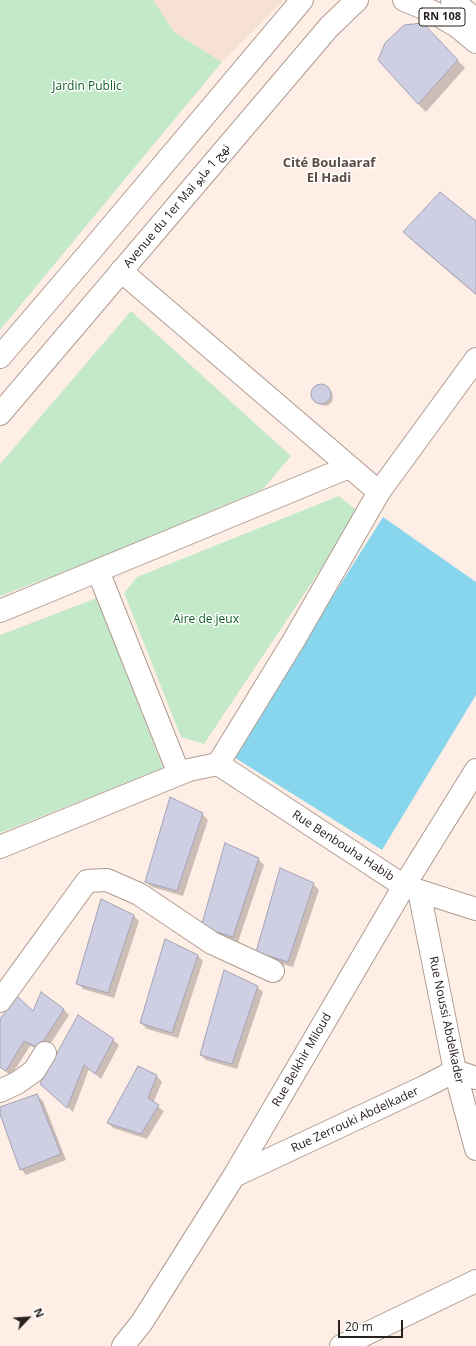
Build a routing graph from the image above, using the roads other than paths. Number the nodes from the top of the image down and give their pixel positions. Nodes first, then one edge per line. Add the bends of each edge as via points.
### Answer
1 (302, 0) edge
2 (357, 0) edge
3 (404, 0) edge
4 (452, 0) edge
5 (476, 20) edge
6 (476, 42) edge
7 (121, 271) junction
8 (0, 357) edge
9 (476, 359) edge
10 (0, 414) edge
11 (349, 467) junction
12 (378, 492) junction
13 (98, 571) junction
14 (0, 611) edge
15 (218, 764) junction
16 (476, 770) edge
17 (179, 774) junction
18 (0, 847) edge
19 (412, 888) junction
20 (476, 909) edge
21 (273, 971) dead end
22 (0, 1001) edge
23 (45, 1053) dead end
24 (455, 1071) junction
25 (476, 1078) edge
26 (0, 1091) edge
27 (476, 1149) edge
28 (234, 1176) junction
29 (476, 1281) edge
30 (123, 1346) edge
31 (341, 1346) edge

1 - 8 street
2 - 7 street, Avenue du 1er Mai نهج 1 مايو via 329,27
3 - 6 street, RN 108 via 433,12 458,27
4 - 5 street, RN 108
7 - 10 street, Avenue du 1er Mai نهج 1 مايو
7 - 11 street
9 - 12 street
11 - 12 street
11 - 13 street
12 - 15 street via 294,640
13 - 14 street
13 - 17 street
15 - 17 street
15 - 19 street, Rue Benbouha Habib
16 - 19 street, Rue Belkhir Miloud
17 - 18 street
19 - 20 street, Rue Benbouha Habib
19 - 24 street, Rue Noussi Abdelkader
19 - 28 street, Rue Belkhir Miloud
21 - 22 street via 212,943 139,894 107,880 87,881
23 - 26 street via 34,1071
24 - 25 street
24 - 27 street, Rue Noussi Abdelkader
24 - 28 street, Rue Zerrouki Abdelkader
28 - 30 street, Rue Belkhir Miloud via 142,1322
29 - 31 street

